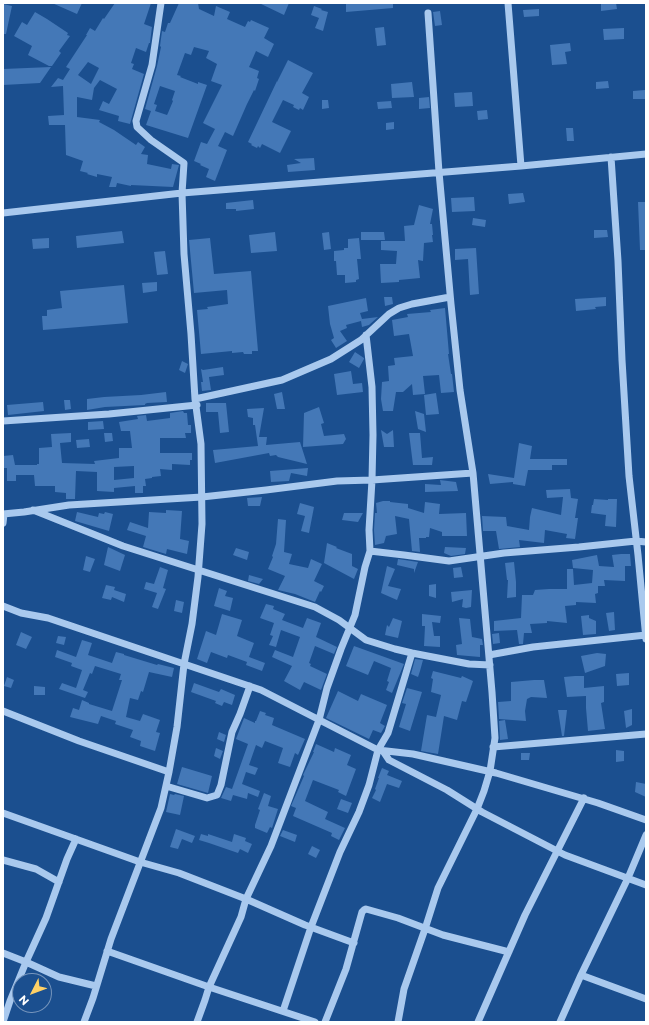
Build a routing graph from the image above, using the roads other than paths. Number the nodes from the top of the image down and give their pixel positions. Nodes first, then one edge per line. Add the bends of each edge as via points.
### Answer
1 (161, 3) edge
2 (508, 3) edge
3 (428, 13) dead end
4 (646, 154) edge
5 (611, 157) junction
6 (521, 166) junction
7 (439, 172) junction
8 (182, 193) junction
9 (3, 213) edge
10 (450, 297) junction
11 (366, 336) junction
12 (196, 402) junction
13 (3, 421) edge
14 (473, 473) junction
15 (372, 480) junction
16 (202, 497) junction
17 (33, 510) junction
18 (4, 514) edge
19 (3, 523) edge
20 (636, 541) junction
21 (646, 542) edge
22 (370, 551) junction
23 (480, 556) junction
24 (199, 569) junction
25 (3, 606) edge
26 (645, 617) edge
27 (350, 628) junction
28 (646, 635) edge
29 (646, 639) edge
30 (412, 653) junction
31 (489, 655) junction
32 (184, 664) junction
33 (490, 666) junction
34 (250, 686) junction
35 (3, 711) edge
36 (319, 720) junction
37 (646, 734) edge
38 (493, 747) junction
39 (380, 750) junction
40 (490, 771) junction
41 (169, 772) junction
42 (166, 786) junction
43 (584, 798) junction
44 (477, 809) junction
45 (3, 813) edge
46 (646, 820) edge
47 (646, 835) edge
48 (76, 839) junction
49 (558, 851) junction
50 (3, 860) edge
51 (140, 862) junction
52 (628, 878) junction
53 (59, 882) junction
54 (646, 885) edge
55 (246, 899) junction
56 (311, 927) junction
57 (425, 929) junction
58 (354, 943) junction
59 (107, 951) junction
60 (509, 952) junction
61 (3, 953) edge
62 (26, 962) junction
63 (581, 975) junction
64 (96, 986) junction
65 (209, 987) junction
66 (646, 999) edge
67 (283, 1011) junction
68 (3, 1022) edge
69 (84, 1022) edge
70 (197, 1022) edge
71 (314, 1022) edge
72 (325, 1022) edge
73 (398, 1022) edge
74 (478, 1022) edge
75 (560, 1022) edge

1 - 8 street via 152,65 136,121 137,127 151,140 184,163
2 - 6 street
3 - 7 street
4 - 5 street
5 - 6 street
5 - 20 street via 629,476
6 - 7 street
7 - 8 street
7 - 10 street
8 - 9 street
8 - 12 street via 184,254
10 - 11 street via 399,308
10 - 14 street via 460,390
11 - 12 street via 331,359 282,380
11 - 15 street via 372,387
12 - 13 street via 109,414
12 - 16 street via 201,444
14 - 15 street
14 - 23 street
15 - 16 street via 337,481
15 - 22 street
16 - 17 street via 68,505
16 - 24 street
17 - 18 street
17 - 24 street via 123,546
18 - 19 street
20 - 21 street
20 - 23 street
20 - 26 street
22 - 23 street via 449,561
22 - 27 street
23 - 31 street
24 - 27 street via 315,607
24 - 32 street
25 - 32 street via 48,618
26 - 28 street
27 - 30 street via 366,640
27 - 36 street via 327,688
28 - 29 street
28 - 31 street via 533,647
30 - 33 street
30 - 39 street via 388,733
31 - 33 street
32 - 34 street
32 - 41 street
33 - 38 street
34 - 36 street
34 - 42 street via 232,732 217,795 207,798
35 - 41 street
36 - 39 street
36 - 55 street via 271,846
37 - 38 street
38 - 40 street
39 - 40 street via 413,754
39 - 44 street via 389,760 447,790
39 - 56 street via 359,812 340,852
40 - 43 street
40 - 44 street
41 - 42 street
42 - 51 street via 161,808
43 - 46 street
43 - 49 street
44 - 49 street
44 - 57 street via 438,888
45 - 48 street
47 - 52 street
48 - 51 street
48 - 53 street
49 - 52 street
49 - 60 street
50 - 53 street via 36,870
51 - 55 street via 179,873
51 - 59 street
52 - 54 street
52 - 63 street
53 - 62 street
55 - 56 street
55 - 65 street
56 - 58 street
56 - 67 street
57 - 58 street via 366,909 362,912
57 - 60 street
57 - 73 street via 404,989
58 - 72 street
59 - 64 street
59 - 65 street
60 - 74 street
61 - 62 street
62 - 64 street via 59,977
62 - 68 street
63 - 66 street
63 - 75 street
64 - 69 street
65 - 67 street
65 - 70 street
67 - 71 street

